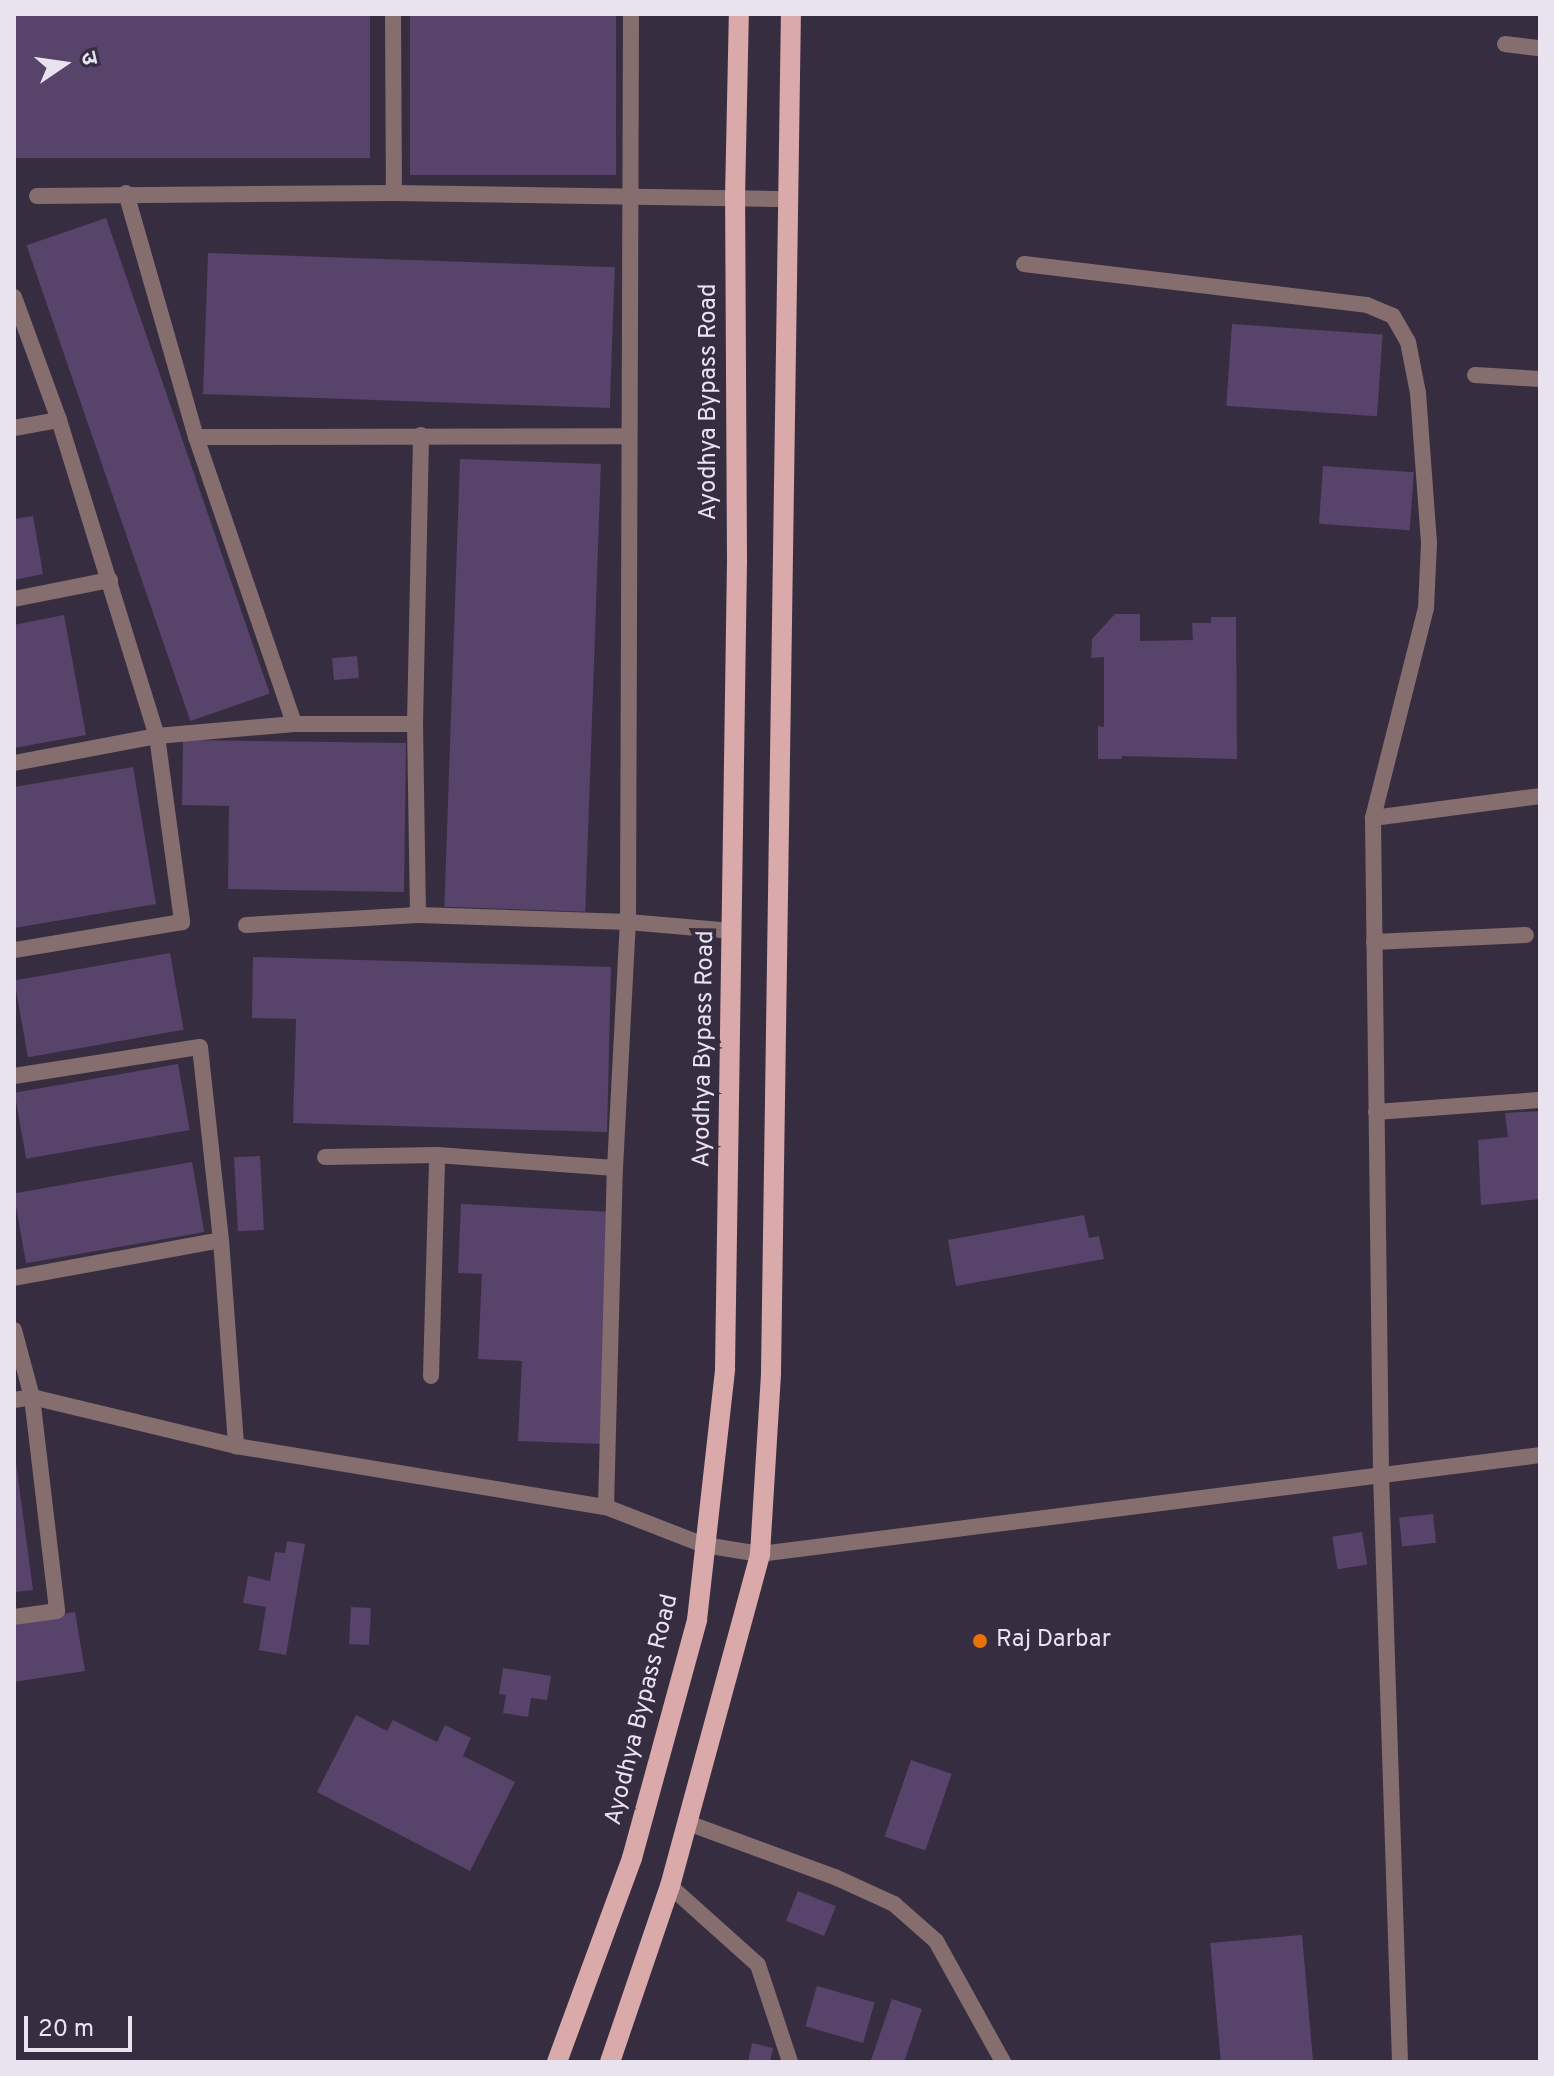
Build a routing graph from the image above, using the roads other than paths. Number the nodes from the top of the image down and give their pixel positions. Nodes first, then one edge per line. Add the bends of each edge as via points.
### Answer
1 (393, 14) edge
2 (631, 14) edge
3 (739, 14) edge
4 (791, 14) edge
5 (1505, 44) dead end
6 (1540, 48) edge
7 (126, 193) junction
8 (394, 193) junction
9 (37, 196) dead end
10 (630, 196) junction
11 (735, 198) junction
12 (788, 199) junction
13 (1024, 264) dead end
14 (14, 297) edge
15 (1475, 375) dead end
16 (1540, 379) edge
17 (59, 420) junction
18 (14, 428) edge
19 (421, 435) junction
20 (627, 436) junction
21 (196, 437) junction
22 (110, 580) junction
23 (14, 599) edge
24 (294, 724) junction
25 (415, 724) junction
26 (157, 736) junction
27 (14, 763) edge
28 (1540, 796) edge
29 (1373, 818) junction
30 (418, 915) junction
31 (628, 922) junction
32 (246, 925) dead end
33 (733, 931) junction
34 (1526, 935) dead end
35 (1374, 942) junction
36 (14, 950) edge
37 (14, 1076) edge
38 (1539, 1100) edge
39 (1376, 1112) junction
40 (437, 1155) junction
41 (325, 1157) dead end
42 (615, 1168) junction
43 (221, 1240) junction
44 (14, 1278) edge
45 (14, 1330) edge
46 (431, 1376) dead end
47 (32, 1397) junction
48 (14, 1400) edge
49 (236, 1446) junction
50 (1540, 1455) edge
51 (1381, 1473) junction
52 (606, 1507) junction
53 (704, 1545) junction
54 (760, 1554) junction
55 (14, 1617) edge
56 (688, 1823) junction
57 (670, 1886) junction
58 (557, 2062) edge
59 (610, 2062) edge
60 (790, 2062) edge
61 (1003, 2062) edge
62 (1400, 2062) edge

1 - 8 street
2 - 10 street
3 - 11 main road, Ayodhya Bypass Road
4 - 12 main road
5 - 6 street
7 - 8 street
7 - 9 street
7 - 21 street
8 - 10 street
10 - 11 street
10 - 20 street
11 - 12 street
11 - 33 main road, Ayodhya Bypass Road
12 - 54 main road via 771,1356
13 - 29 street via 1367,305 1393,316 1408,342 1418,393 1429,543 1426,608
14 - 17 street
15 - 16 street
17 - 18 street
17 - 22 street
19 - 20 street
19 - 21 street
19 - 25 street
20 - 31 street
21 - 24 street
22 - 23 street
22 - 26 street
24 - 25 street
24 - 26 street
25 - 30 street
26 - 27 street
26 - 36 street via 182,922
28 - 29 street
29 - 35 street
30 - 31 street
30 - 32 street
31 - 33 street
31 - 42 street
33 - 53 main road, Ayodhya Bypass Road via 725,1369
34 - 35 street
35 - 39 street
37 - 43 street via 200,1047
38 - 39 street
39 - 51 street
40 - 41 street
40 - 42 street
40 - 46 street
42 - 52 street
43 - 44 street
43 - 49 street
45 - 47 street
47 - 48 street
47 - 49 street
47 - 55 street via 57,1611
49 - 52 street
50 - 51 street
51 - 54 street
51 - 62 street
52 - 53 street
53 - 54 street
53 - 58 main road, Ayodhya Bypass Road via 697,1620 632,1858
54 - 56 main road
56 - 57 main road
56 - 61 street via 894,1904 936,1941
57 - 59 main road
57 - 60 street via 758,1965

